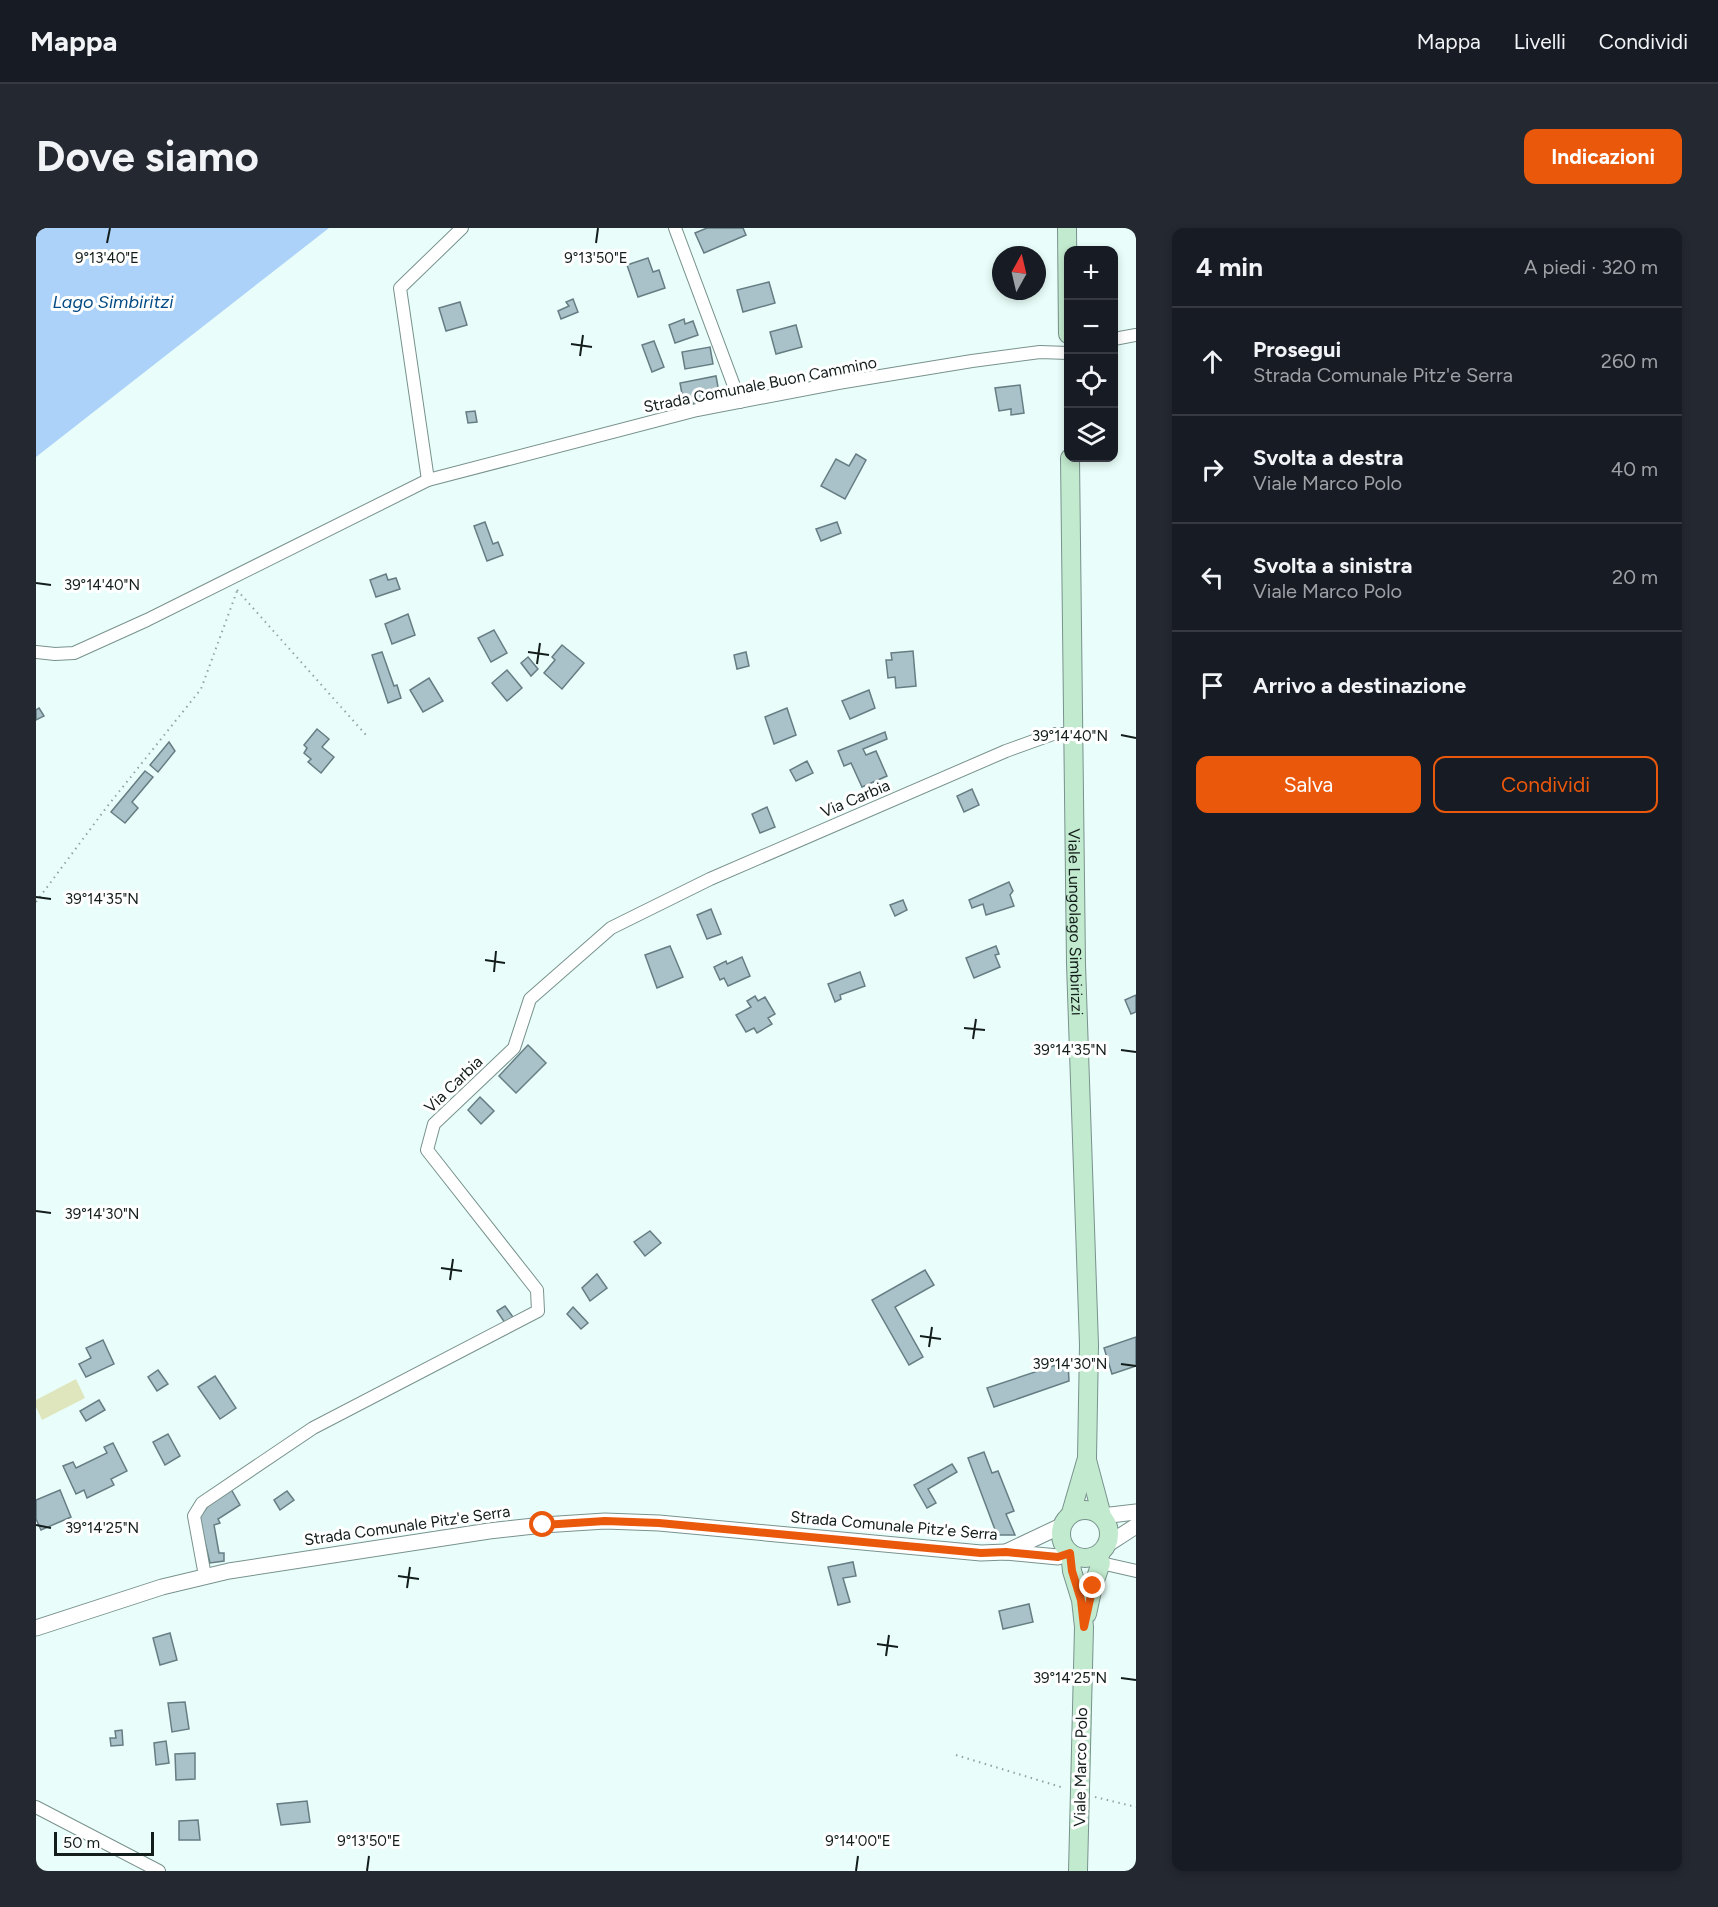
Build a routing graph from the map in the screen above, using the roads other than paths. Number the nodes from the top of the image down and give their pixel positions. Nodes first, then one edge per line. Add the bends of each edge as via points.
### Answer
1 (462, 228) edge
2 (675, 228) edge
3 (1067, 228) edge
4 (1068, 300) edge
5 (1136, 335) edge
6 (1118, 338) edge
7 (1064, 353) edge
8 (740, 402) junction
9 (1070, 462) edge
10 (428, 480) junction
11 (36, 651) edge
12 (1074, 734) junction
13 (1087, 1458) junction
14 (1136, 1512) edge
15 (1102, 1516) junction
16 (1066, 1520) junction
17 (1136, 1526) edge
18 (1006, 1552) junction
19 (1104, 1552) junction
20 (1070, 1553) junction
21 (1136, 1571) edge
22 (205, 1576) junction
23 (1084, 1627) junction
24 (36, 1628) edge
25 (36, 1807) edge
26 (159, 1871) edge
27 (1078, 1871) edge

1 - 10 street via 400,288
2 - 8 street
3 - 4 main road
5 - 6 street
7 - 8 street, Strada Comunale Buon Cammino via 972,361
8 - 10 street, Strada Comunale Buon Cammino
9 - 12 main road, Viale Lungolago Simbirizzi
10 - 11 street, Strada Comunale Buon Cammino via 74,653
12 - 13 main road, Viale Lungolago Simbirizzi via 1079,1083 1089,1345
12 - 22 street, Via Carbia via 1053,734 1006,751 700,884 611,928 530,999 514,1048 434,1124 427,1150 537,1290 538,1311 313,1428 202,1503 194,1516
13 - 15 main road, Viale Lungolago Simbirizzi
13 - 16 main road, Viale Lungolago Simbirizzi
14 - 15 street
15 - 16 main road via 1087,1510
15 - 19 main road via 1109,1529
16 - 18 street, Strada Comunale Pitz'e Serra
16 - 20 main road via 1060,1538
17 - 19 street
18 - 20 street, Strada Comunale Pitz'e Serra via 1058,1557
18 - 22 street, Strada Comunale Pitz'e Serra via 605,1521 489,1531
19 - 20 main road via 1087,1558
19 - 21 street
19 - 23 main road, Viale Marco Polo
20 - 23 main road, Viale Marco Polo
22 - 24 street, Strada Comunale Pitz'e Serra
23 - 27 main road, Viale Marco Polo
25 - 26 street

